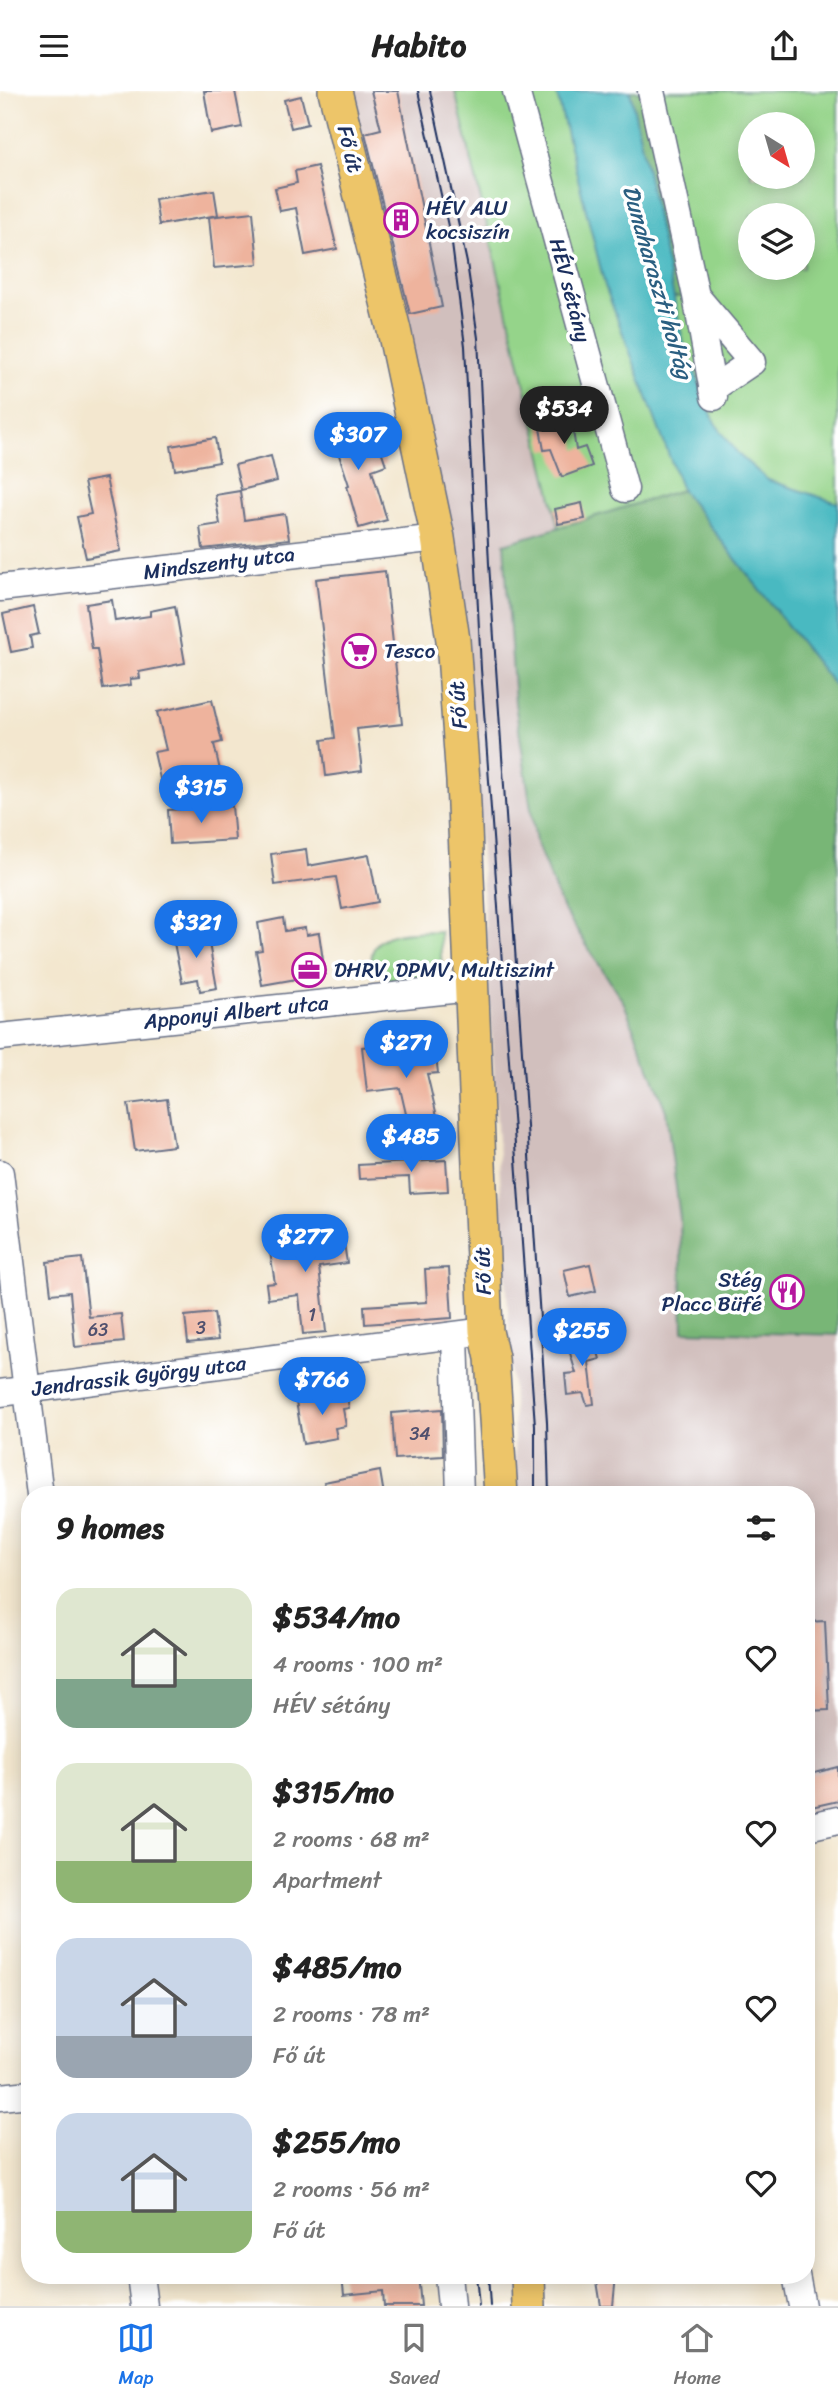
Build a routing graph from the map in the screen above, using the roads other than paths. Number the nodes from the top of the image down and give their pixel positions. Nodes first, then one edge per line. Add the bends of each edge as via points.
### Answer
1 (335, 91) edge
2 (516, 91) edge
3 (651, 91) edge
4 (696, 296) junction
5 (625, 489) dead end
6 (438, 538) junction
7 (0, 588) edge
8 (471, 988) junction
9 (0, 1037) edge
10 (0, 1173) edge
11 (471, 1334) junction
12 (13, 1392) edge
13 (38, 1486) edge
14 (461, 1486) edge
15 (489, 1486) edge
16 (500, 1486) edge
17 (838, 1820) edge
18 (815, 1825) edge
19 (21, 2095) edge
20 (0, 2097) edge
21 (141, 2284) edge
22 (449, 2284) edge
23 (528, 2284) edge
24 (798, 2284) edge
25 (144, 2306) edge
26 (451, 2306) edge
27 (529, 2306) edge
28 (802, 2306) edge

1 - 6 main road, Fő út via 394,330
2 - 5 street, HÉV sétány
3 - 4 street
4 - 4 street via 713,393 752,362
6 - 7 street, Mindszenty utca
6 - 8 main road, Fő út via 455,666
8 - 9 street, Apponyi Albert utca
8 - 11 main road, Fő út
10 - 12 street
11 - 12 street, Jendrassik György utca
11 - 14 street, Fő út
11 - 15 main road, Fő út via 482,1360
11 - 16 main road, Fő út via 492,1359
12 - 13 street
17 - 18 street
19 - 20 street
21 - 25 street
22 - 26 street
23 - 27 main road
24 - 28 street

